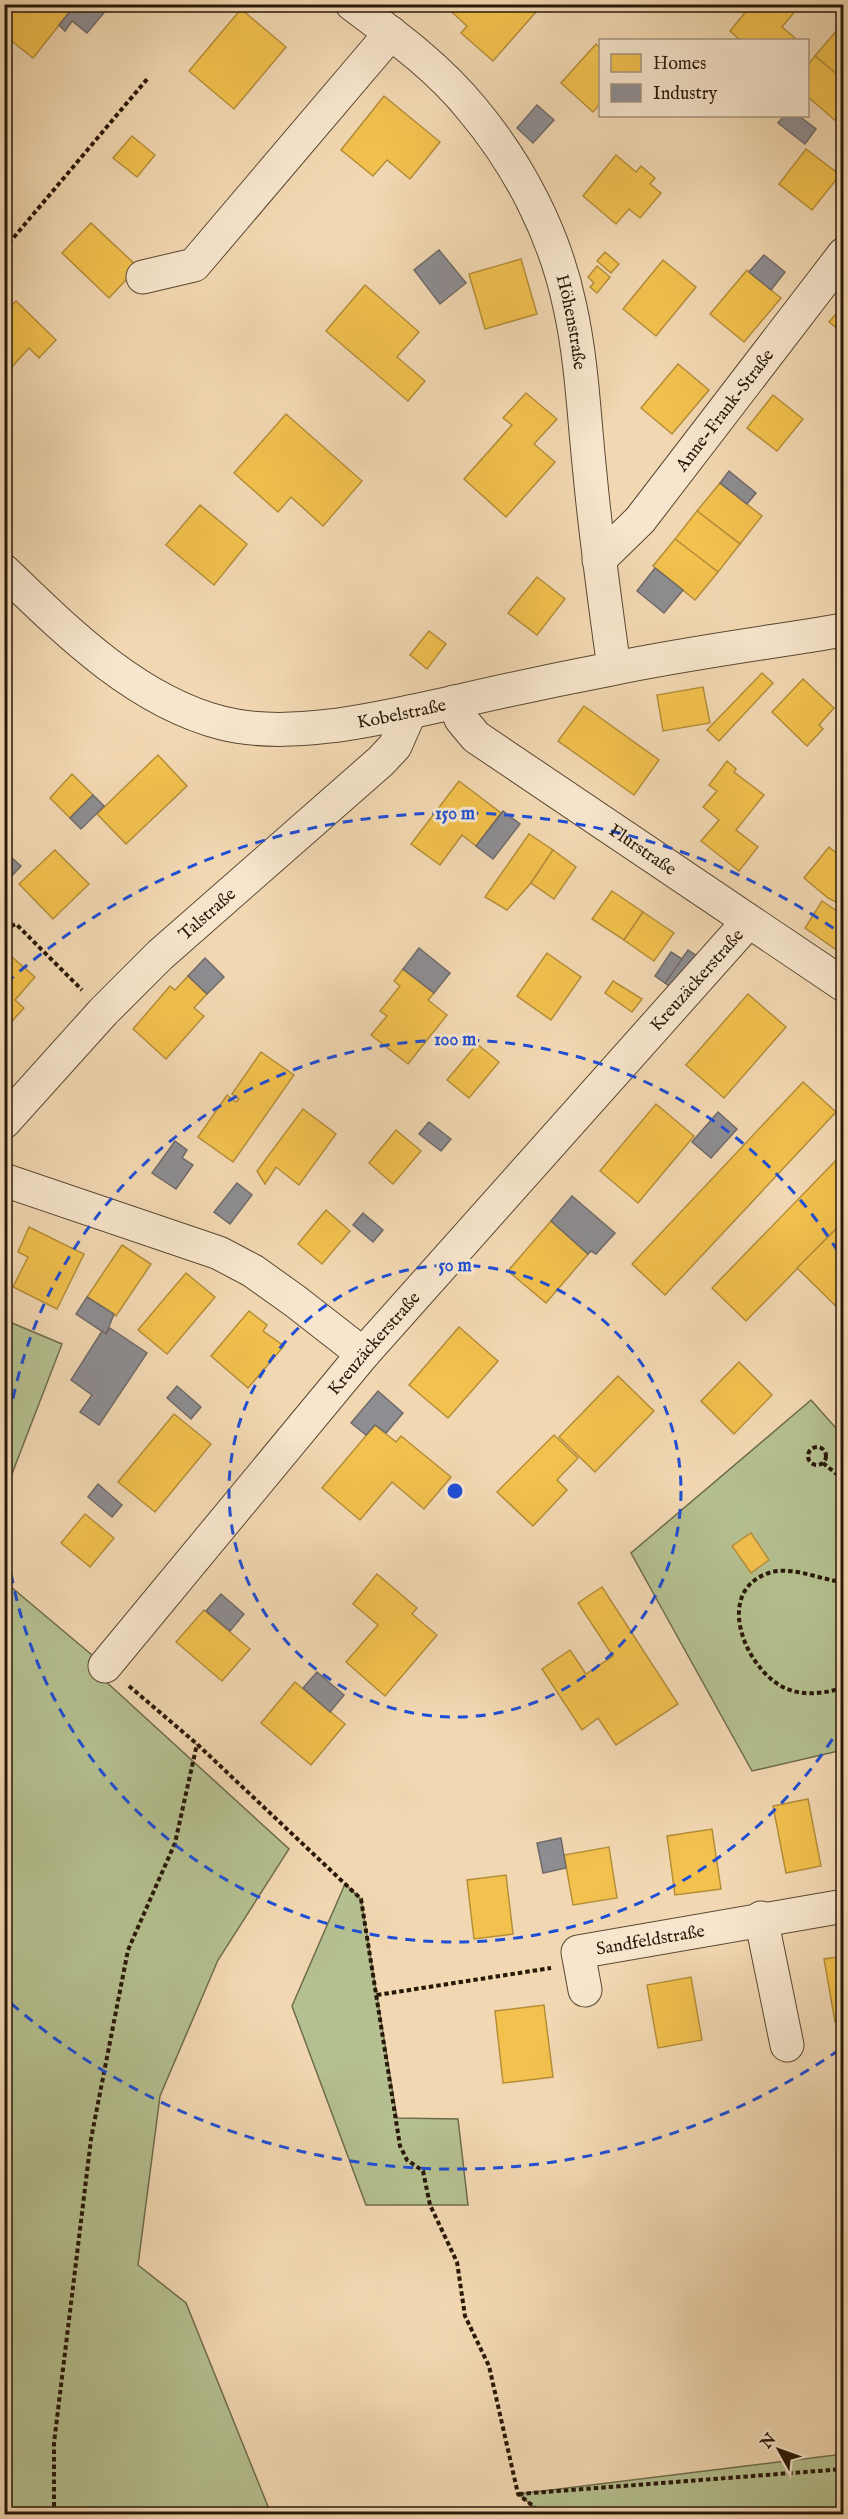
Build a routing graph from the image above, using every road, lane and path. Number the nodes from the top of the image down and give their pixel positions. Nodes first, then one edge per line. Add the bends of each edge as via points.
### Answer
1 (352, 4) edge
2 (391, 33) junction
3 (148, 78) dead end
4 (4, 249) edge
5 (843, 254) edge
6 (143, 277) dead end
7 (599, 560) junction
8 (4, 571) edge
9 (843, 630) edge
10 (614, 668) junction
11 (454, 702) junction
12 (410, 712) junction
13 (748, 922) junction
14 (4, 929) edge
15 (843, 985) edge
16 (103, 1012) junction
17 (4, 1122) edge
18 (4, 1180) edge
19 (363, 1354) junction
20 (823, 1462) junction
21 (843, 1480) edge
22 (843, 1582) edge
23 (105, 1666) joint
24 (843, 1688) edge
25 (197, 1744) junction
26 (843, 1906) edge
27 (761, 1918) junction
28 (582, 1977) joint
29 (377, 1995) junction
30 (787, 2045) dead end
31 (843, 2469) edge
32 (518, 2494) junction
33 (54, 2514) edge
34 (543, 2514) edge

1 - 2 street, Höhenstraße
2 - 6 street via 194,264
2 - 7 street, Höhenstraße via 447,81 495,137 548,234 577,342
3 - 4 path
5 - 7 street, Anne-Frank-Straße via 640,519
7 - 10 street, Höhenstraße
8 - 12 street, Kobelstraße via 116,669 192,713 234,725 303,728
9 - 10 street, Kobelstraße
10 - 11 street, Kobelstraße
11 - 12 street, Kobelstraße
11 - 13 street, Flurstraße via 461,720 476,737
12 - 16 street, Talstraße via 395,746 381,761 168,948
13 - 15 street, Flurstraße
13 - 19 street, Kreuzäckerstraße
14 - 16 path via 16,924
16 - 17 street, Talstraße
18 - 19 street via 219,1253 270,1283
19 - 23 street, Kreuzäckerstraße
20 - 20 path via 823,1449 810,1450 809,1462
20 - 21 path
22 - 24 path via 796,1572 766,1574 742,1594 738,1621 759,1668 774,1682 807,1694
23 - 25 path
25 - 29 path via 361,1899
25 - 33 path via 175,1843 128,1950 91,2139 54,2443
26 - 27 street, Sandfeldstraße
27 - 28 street, Sandfeldstraße via 578,1952
27 - 30 street
28 - 29 path
29 - 32 path via 400,2146 407,2160 423,2171 430,2205 457,2262 465,2316 489,2366
31 - 32 path
32 - 34 path

